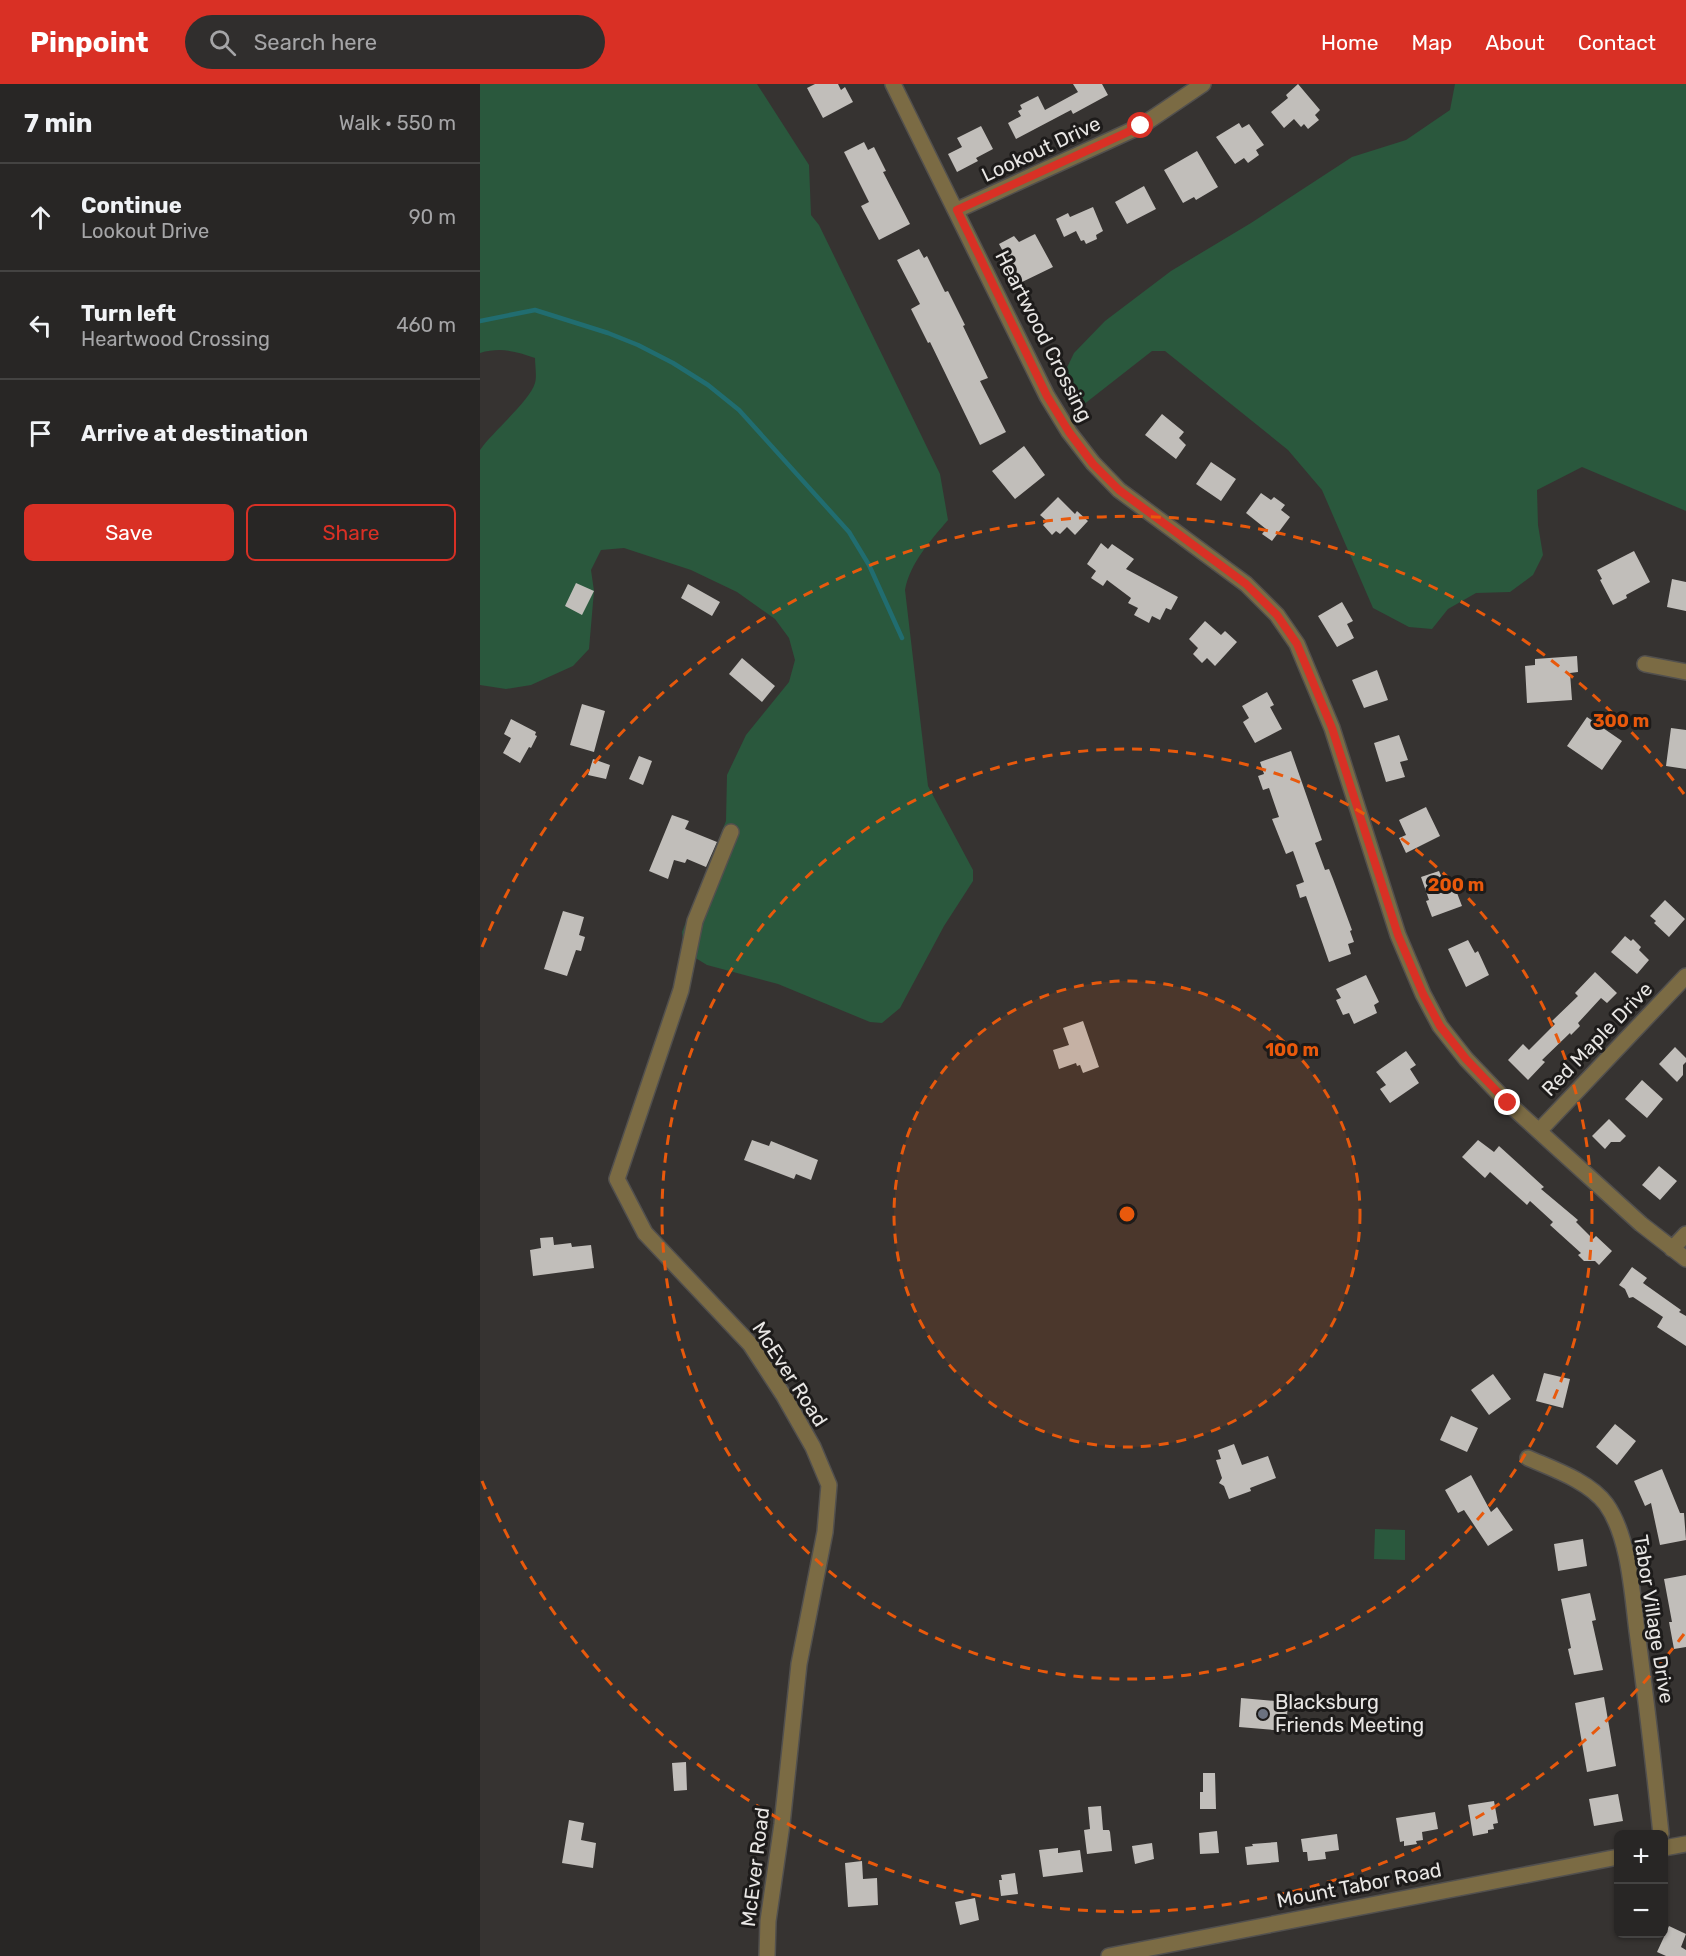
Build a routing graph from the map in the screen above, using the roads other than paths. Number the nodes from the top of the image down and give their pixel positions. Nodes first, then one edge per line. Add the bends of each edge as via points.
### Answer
1 (893, 84) edge
2 (1203, 84) edge
3 (957, 210) junction
4 (1645, 664) dead end
5 (1686, 672) edge
6 (731, 832) dead end
7 (1686, 976) edge
8 (1539, 1131) junction
9 (1686, 1234) edge
10 (1672, 1249) junction
11 (1686, 1259) edge
12 (1528, 1458) dead end
13 (1661, 1830) edge
14 (1686, 1844) edge
15 (1668, 1847) edge
16 (1614, 1858) edge
17 (767, 1956) edge
18 (1109, 1956) edge

1 - 3 street, Heartwood Crossing
2 - 3 street, Lookout Drive via 1141,126
3 - 8 street, Heartwood Crossing via 1047,396 1093,464 1119,490 1246,584 1277,615 1297,644 1332,728 1398,935 1423,994 1440,1026 1466,1059
4 - 5 street
6 - 17 street, McEver Road via 695,921 681,990 617,1179 645,1233 750,1344 813,1447 829,1485 825,1532 799,1664
7 - 8 street, Red Maple Drive
8 - 10 street, Heartwood Crossing
9 - 10 street
10 - 11 street, Heartwood Crossing
12 - 13 street, Tabor Village Drive via 1574,1478 1598,1496 1623,1536
14 - 15 street
16 - 18 street, Mount Tabor Road

